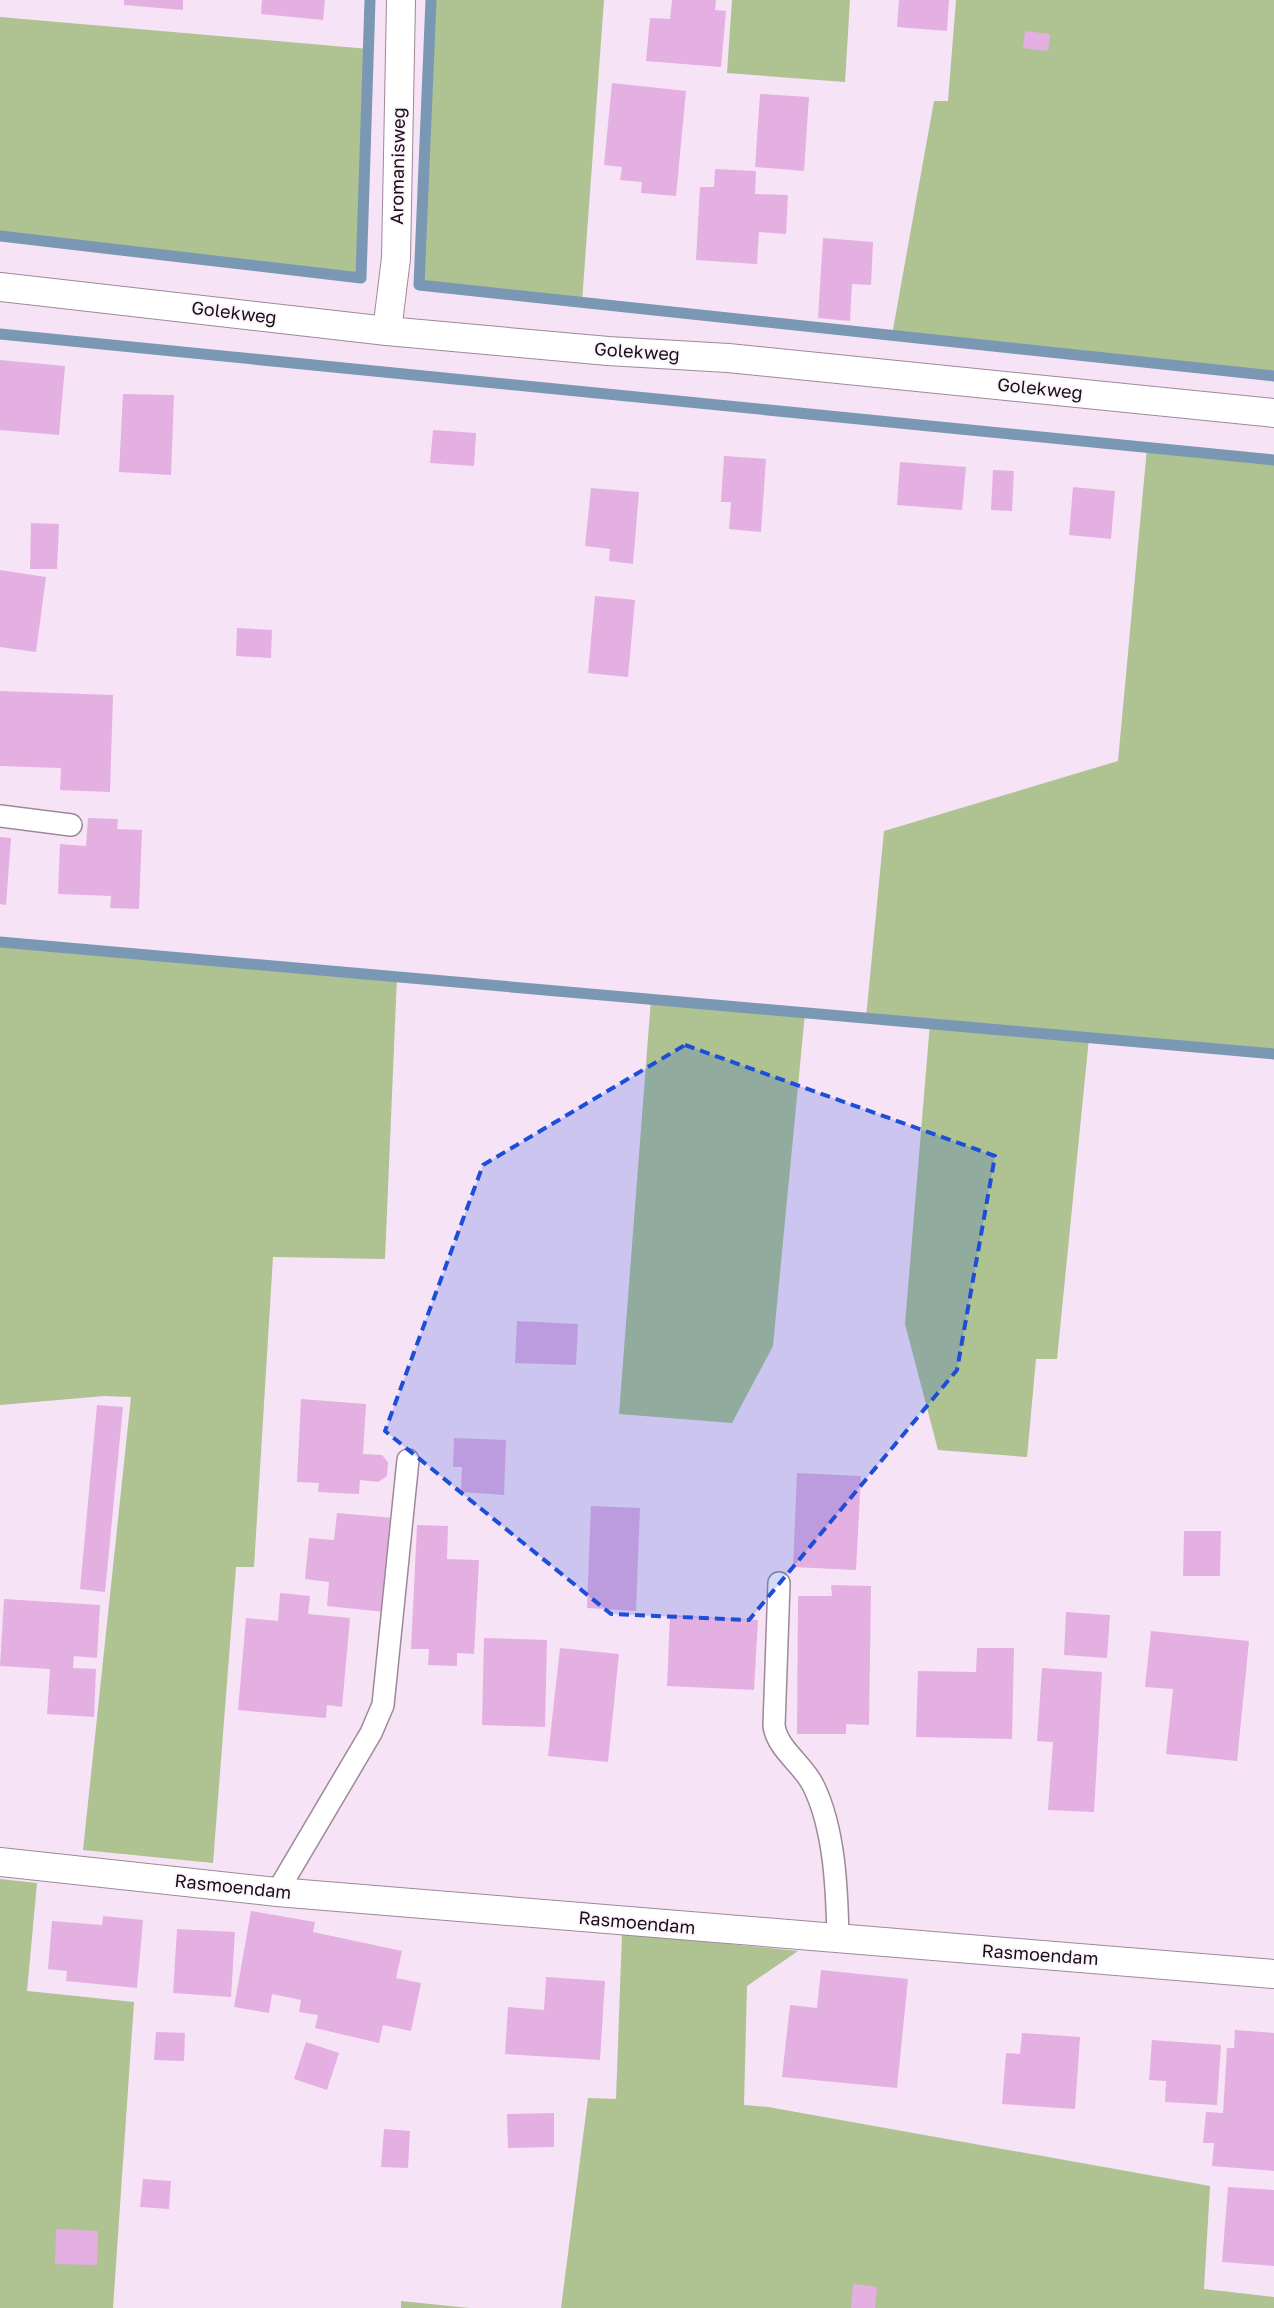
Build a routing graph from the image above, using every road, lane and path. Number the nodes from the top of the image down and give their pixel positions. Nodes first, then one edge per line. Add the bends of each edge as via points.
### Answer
1 (401, 0) edge
2 (0, 286) edge
3 (386, 331) junction
4 (1274, 412) edge
5 (0, 816) edge
6 (71, 824) dead end
7 (408, 1460) dead end
8 (778, 1583) dead end
9 (0, 1862) edge
10 (277, 1892) junction
11 (838, 1940) junction
12 (1274, 1974) edge

1 - 3 street, Aromanisweg via 396,258
2 - 3 street, Golekweg
3 - 4 street, Golekweg via 738,359
5 - 6 lane
7 - 10 lane via 383,1705 371,1733
8 - 11 lane via 774,1726 781,1746 798,1763 821,1803 836,1881
9 - 10 street, Rasmoendam
10 - 11 street, Rasmoendam
11 - 12 street, Rasmoendam

